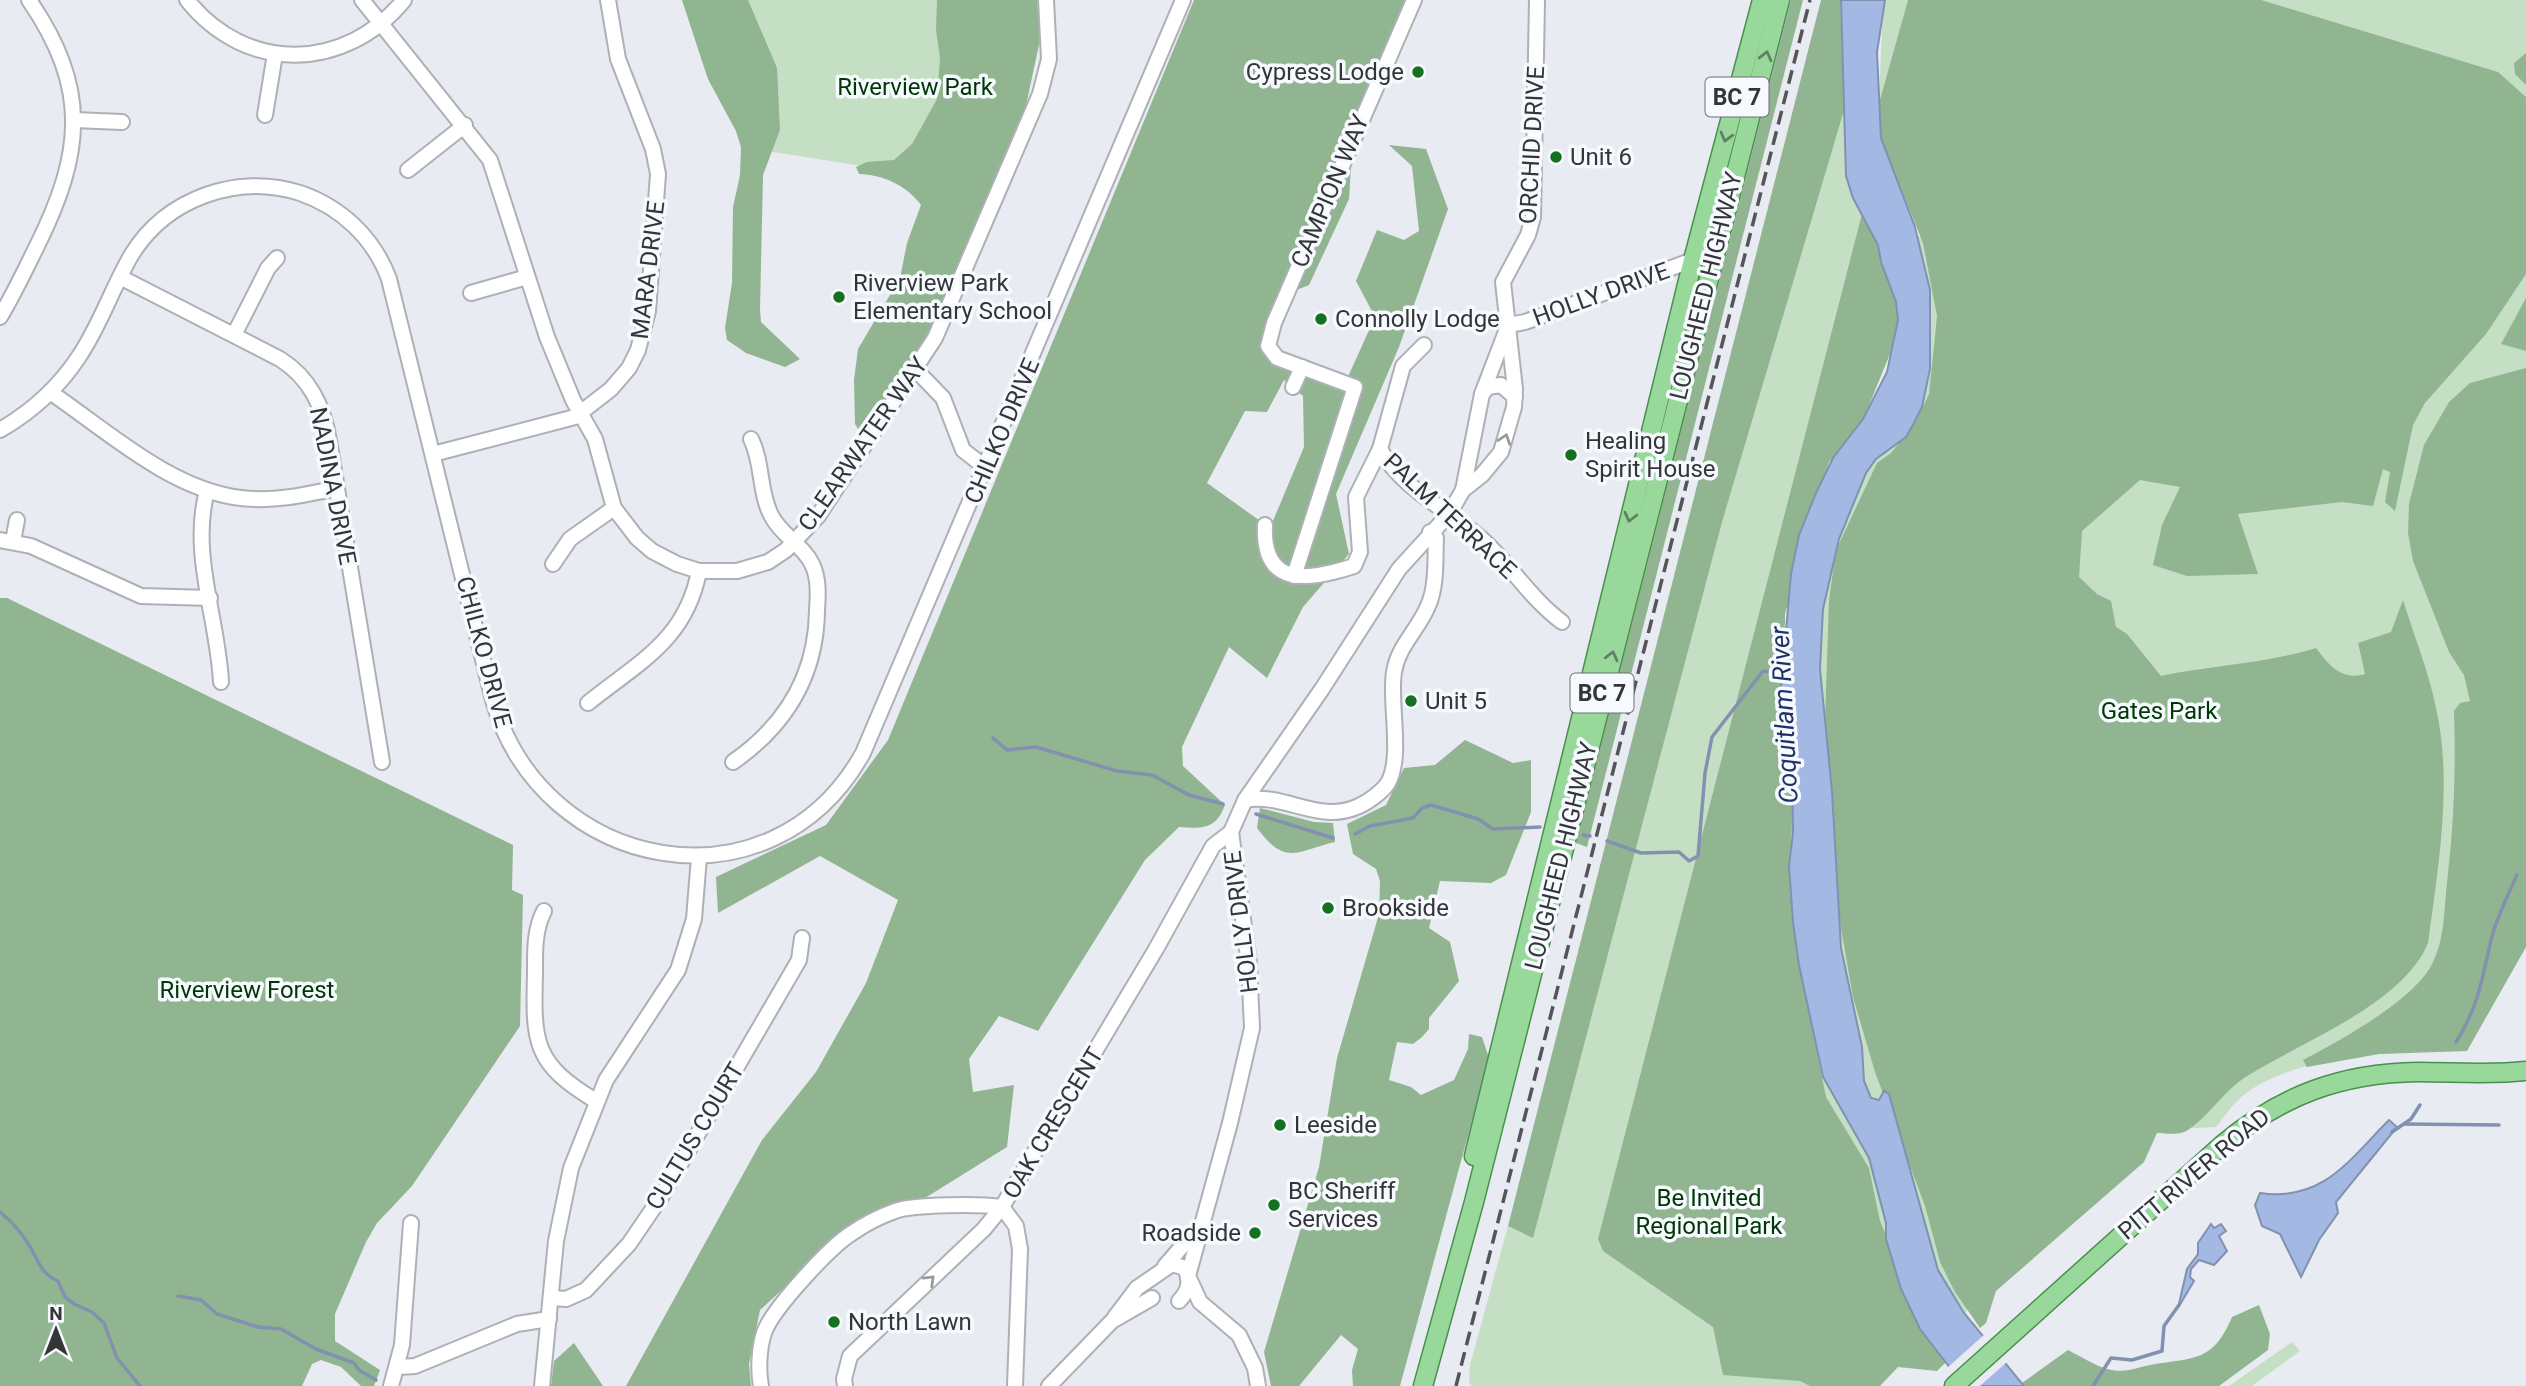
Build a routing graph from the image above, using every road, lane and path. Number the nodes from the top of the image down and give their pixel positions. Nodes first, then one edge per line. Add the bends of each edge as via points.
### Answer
1 (29, 0) edge
2 (187, 0) edge
3 (362, 0) edge
4 (404, 0) edge
5 (608, 0) edge
6 (1046, 0) edge
7 (1183, 0) edge
8 (1413, 0) edge
9 (1537, 0) edge
10 (1762, 0) edge
11 (1780, 0) edge
12 (382, 24) junction
13 (275, 54) junction
14 (265, 115) dead end
15 (74, 120) junction
16 (121, 122) dead end
17 (465, 125) junction
18 (408, 170) dead end
19 (277, 258) dead end
20 (1693, 260) junction
21 (120, 277) junction
22 (527, 277) junction
23 (471, 293) dead end
24 (0, 317) edge
25 (1508, 325) junction
26 (234, 335) junction
27 (1424, 345) dead end
28 (1301, 367) junction
29 (916, 370) junction
30 (1293, 387) dead end
31 (50, 392) junction
32 (1482, 394) junction
33 (1515, 397) junction
34 (581, 414) junction
35 (0, 430) edge
36 (751, 439) dead end
37 (1380, 449) junction
38 (433, 454) junction
39 (1468, 457) junction
40 (1490, 464) junction
41 (986, 468) junction
42 (337, 488) junction
43 (1463, 490) junction
44 (207, 491) junction
45 (614, 508) junction
46 (1449, 514) junction
47 (17, 520) dead end
48 (1265, 524) dead end
49 (1430, 532) junction
50 (6, 541) edge
51 (794, 542) junction
52 (553, 564) dead end
53 (699, 571) junction
54 (1294, 576) junction
55 (210, 598) junction
56 (1562, 622) dead end
57 (221, 682) dead end
58 (588, 703) dead end
59 (382, 762) dead end
60 (733, 762) dead end
61 (1245, 800) junction
62 (1231, 832) junction
63 (699, 857) junction
64 (544, 911) dead end
65 (802, 938) dead end
66 (2526, 1071) edge
67 (596, 1101) junction
68 (1002, 1208) junction
69 (411, 1223) dead end
70 (1200, 1226) junction
71 (1165, 1266) junction
72 (1188, 1276) junction
73 (1150, 1278) junction
74 (551, 1298) junction
75 (1152, 1298) junction
76 (1179, 1301) junction
77 (1200, 1302) junction
78 (549, 1319) junction
79 (1112, 1321) junction
80 (1430, 1361) junction
81 (398, 1367) junction
82 (391, 1386) edge
83 (542, 1386) edge
84 (761, 1386) edge
85 (845, 1386) edge
86 (1015, 1386) edge
87 (1049, 1386) edge
88 (1258, 1386) edge
89 (1413, 1386) edge
90 (1423, 1386) edge
91 (1434, 1386) edge
92 (1954, 1386) edge

1 - 15 street via 64,64
2 - 13 street via 219,31
3 - 12 street, CLEARWATER WAY
4 - 12 street
5 - 34 street, MARA DRIVE via 622,75 656,158 658,193 648,311 640,344 620,379
6 - 29 street, CLEARWATER WAY via 1048,60 1041,94 945,319
7 - 41 street, CHILKO DRIVE
8 - 28 street, CAMPION WAY via 1274,323 1268,346 1277,358
9 - 25 street, ORCHID DRIVE via 1533,217 1503,282
10 -> 20 main road, LOUGHEED HIGHWAY / BC 7
80 -> 11 main road, LOUGHEED HIGHWAY / BC 7
12 - 13 street via 336,48
12 - 17 street, CLEARWATER WAY
13 - 14 street
15 - 16 street
15 - 24 street via 70,162 59,199
17 - 18 street
17 - 22 street, CLEARWATER WAY via 494,168
19 - 26 street
20 - 25 street, HOLLY DRIVE
20 -> 89 main road, LOUGHEED HIGHWAY / BC 7 via 1463,1200
21 - 26 street, NADINA DRIVE
21 - 31 street, CHILKO DRIVE via 83,349
21 - 38 street, CHILKO DRIVE via 153,228 208,194 264,186 326,204 357,229 384,267
22 - 23 street
22 - 34 street, CLEARWATER WAY
25 - 32 street
25 - 33 street, ORCHID DRIVE
26 - 42 street, NADINA DRIVE via 293,368 313,392 326,424
27 - 37 street via 1403,366
28 - 30 street
28 - 54 street, CAMPION WAY via 1355,387
29 - 41 street via 943,398 963,450
29 - 51 street, CLEARWATER WAY via 818,516
31 - 35 street, CHILKO DRIVE
31 - 44 street via 162,469
32 - 33 street via 1488,387 1501,385
32 - 39 street
40 -> 33 street, ORCHID DRIVE via 1501,452
34 - 38 street, MARA DRIVE
34 - 45 street, CLEARWATER WAY via 595,439
36 - 51 street via 760,456 768,509
37 - 46 street, PALM TERRACE via 1401,475
37 - 54 street, PALM TERRACE via 1356,497 1360,552 1354,566
38 - 63 street, CHILKO DRIVE via 493,700 518,758 549,797 595,831 638,849
39 - 40 street via 1471,466
39 - 43 street
40 - 43 street, ORCHID DRIVE
41 - 63 street, CHILKO DRIVE via 852,774 811,816 782,835 729,853
42 - 44 street via 264,499
42 - 59 street, NADINA DRIVE
43 - 46 street, HOLLY DRIVE
44 - 55 street via 201,531
45 - 52 street via 570,539
45 - 53 street, CLEARWATER WAY via 652,551
46 - 49 street, HOLLY DRIVE
46 - 56 street, PALM TERRACE via 1482,540 1538,604
47 - 50 street
48 - 54 street via 1264,542 1273,566
49 - 61 street, HOLLY DRIVE via 1399,569
49 - 61 street via 1436,538 1430,603 1400,651 1394,674 1394,759 1388,783 1371,799 1340,812 1311,810 1273,798
50 - 55 street via 40,549 137,595
51 - 53 street, CLEARWATER WAY via 778,556 748,569
51 - 60 street via 809,558 816,577 817,633 810,666 771,732
53 - 58 street via 681,624
55 - 57 street
61 - 62 street, HOLLY DRIVE
62 - 68 street, OAK CRESCENT via 1213,846
62 - 70 street, HOLLY DRIVE via 1249,963 1252,1028
63 - 67 street via 694,919 678,970
64 - 67 street via 536,926 534,1014 539,1044 558,1076
65 - 74 street, CULTUS COURT via 799,960 629,1244 586,1290 566,1299
66 - 92 main road, PITT RIVER ROAD via 2358,1076 2287,1100 2239,1130
67 - 74 street via 564,1193
68 - 84 street via 898,1210 850,1233 772,1319 764,1333
85 -> 68 street, OAK CRESCENT via 850,1356
68 - 86 street via 1016,1226 1020,1249
69 - 81 street
70 - 71 street, HOLLY DRIVE
70 - 72 street, HOLLY DRIVE
71 - 72 street via 1179,1265
71 - 73 street
72 - 76 street via 1188,1290
72 - 77 street
73 - 75 street
73 - 79 street via 1122,1304
74 - 78 street
75 - 76 street via 1166,1304
75 - 79 street
76 - 77 street
77 - 88 street via 1238,1335 1255,1368
78 - 81 street via 517,1324 415,1366
78 - 83 street
79 - 87 street
80 - 90 main road, LOUGHEED HIGHWAY / BC 7
80 - 91 main road
81 - 82 street

